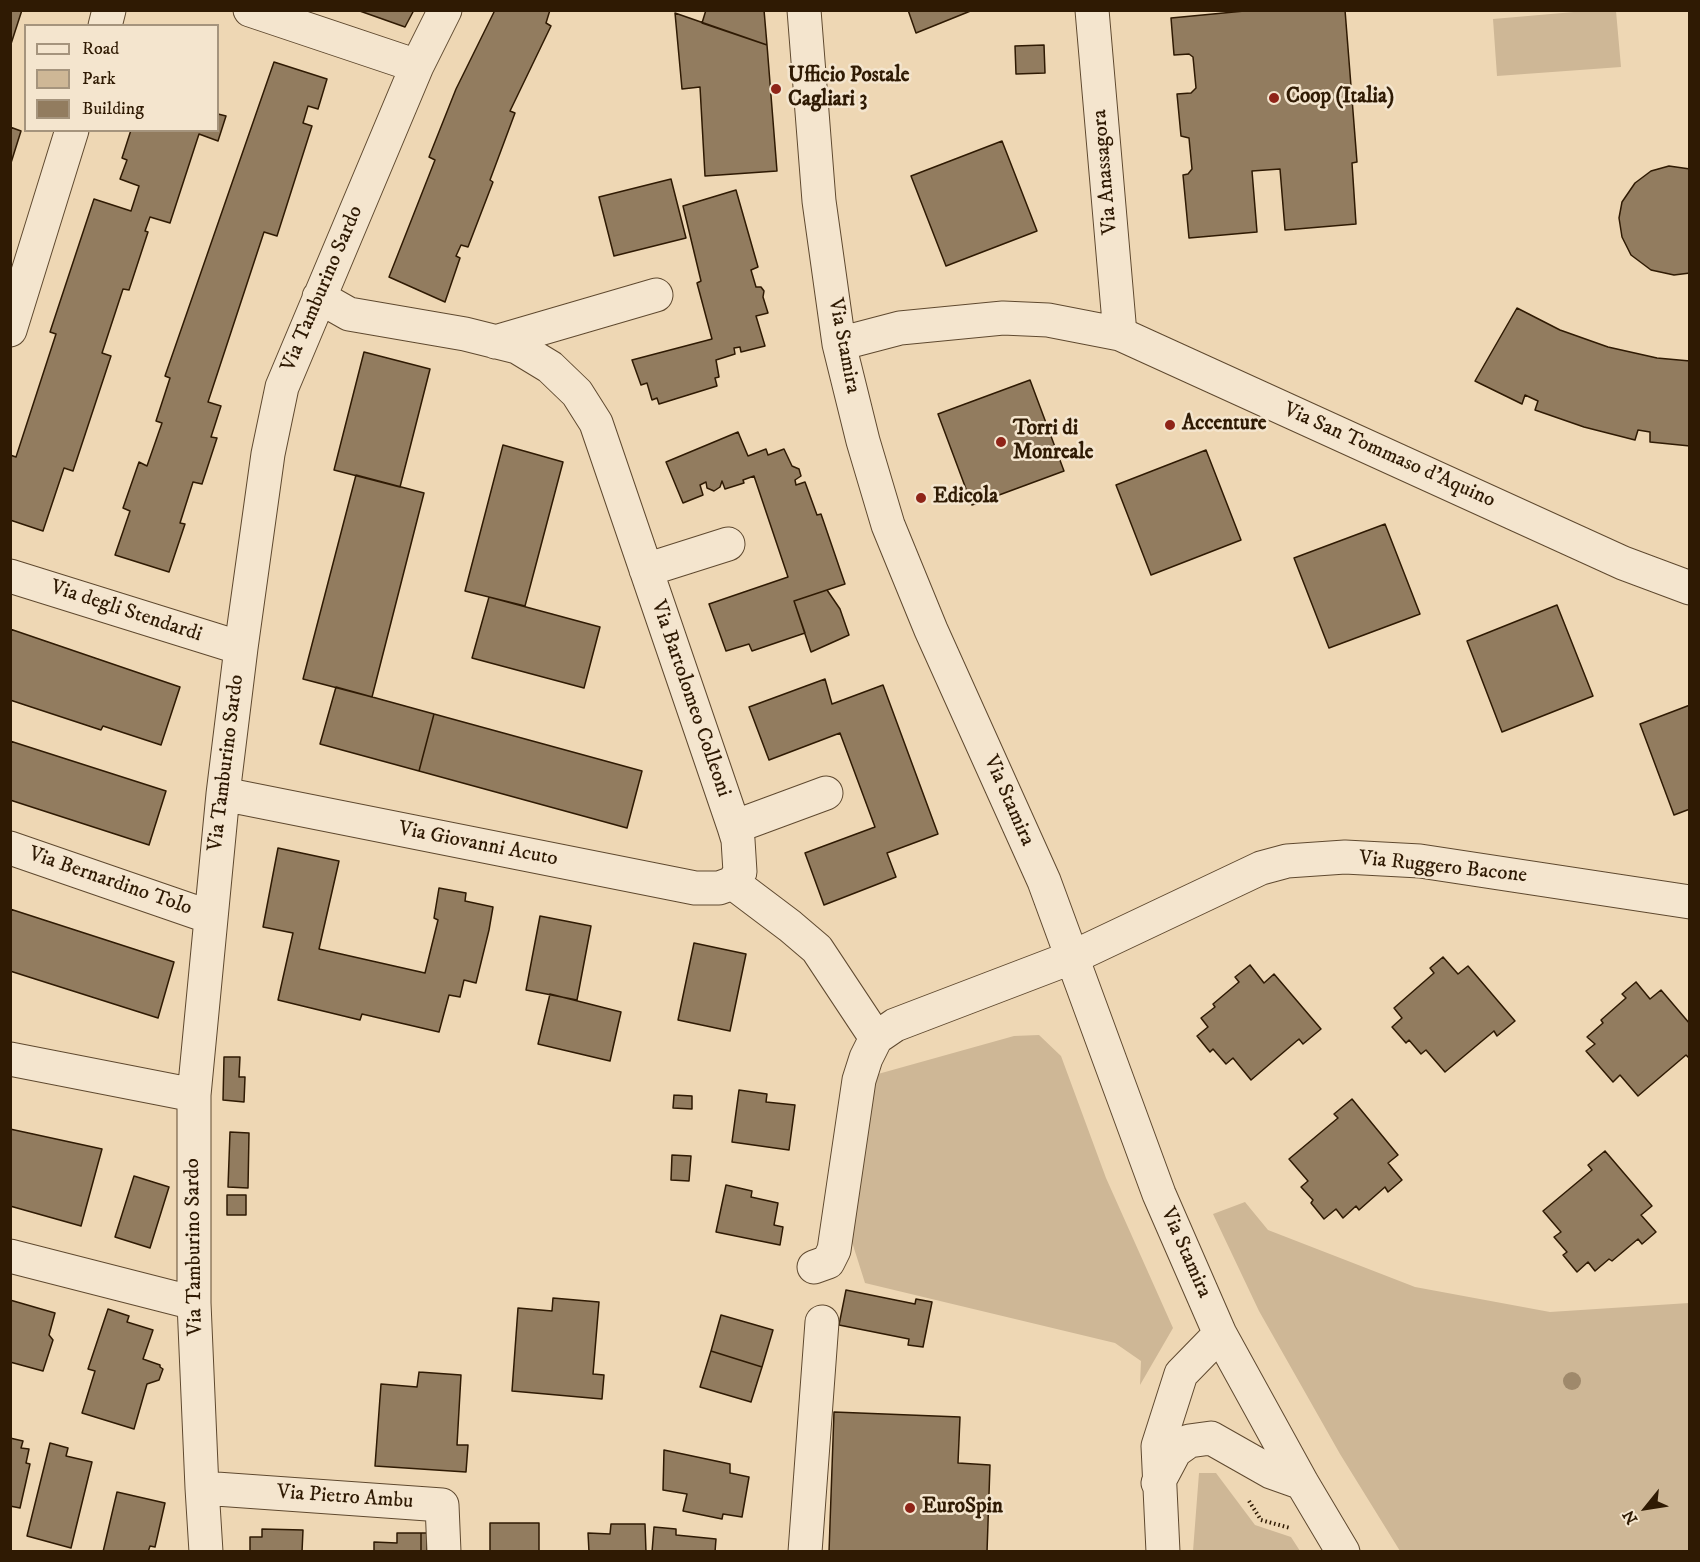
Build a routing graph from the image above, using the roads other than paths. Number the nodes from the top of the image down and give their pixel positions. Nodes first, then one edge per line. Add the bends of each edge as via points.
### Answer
1 (445, 10) edge
2 (804, 10) edge
3 (1092, 10) edge
4 (270, 14) edge
5 (417, 66) junction
6 (71, 132) edge
7 (656, 295) dead end
8 (318, 297) junction
9 (10, 330) edge
10 (1120, 334) junction
11 (495, 342) junction
12 (839, 344) junction
13 (728, 544) dead end
14 (646, 570) junction
15 (10, 576) edge
16 (1689, 588) edge
17 (241, 648) junction
18 (826, 793) dead end
19 (223, 794) junction
20 (734, 827) junction
21 (10, 848) edge
22 (733, 883) junction
23 (1689, 902) edge
24 (210, 917) junction
25 (1072, 957) junction
26 (876, 1038) junction
27 (10, 1059) edge
28 (194, 1095) junction
29 (10, 1256) edge
30 (814, 1267) dead end
31 (194, 1303) junction
32 (822, 1322) dead end
33 (1220, 1334) junction
34 (1158, 1483) junction
35 (1302, 1483) junction
36 (201, 1488) junction
37 (206, 1551) edge
38 (444, 1551) edge
39 (805, 1551) edge
40 (1163, 1551) edge
41 (1343, 1551) edge

1 - 5 street, Via Tamburino Sardo
2 - 12 street, Via Stamira via 819,201
3 - 10 street, Via Anassagora
4 - 5 street
5 - 8 street, Via Tamburino Sardo
6 - 9 street
7 - 11 street
8 - 11 street, Via Bartolomeo Colleoni via 349,314
8 - 17 street, Via Tamburino Sardo via 282,387 268,454
10 - 12 street, Via San Tommaso d'Aquino via 1048,320 1003,318 900,328
10 - 16 street, Via San Tommaso d'Aquino via 1623,563
11 - 14 street, Via Bartolomeo Colleoni via 517,347 550,367 577,393 596,423
12 - 25 street, Via Stamira via 888,525 1044,881
13 - 14 street
14 - 20 street, Via Bartolomeo Colleoni
15 - 17 street, Via degli Stendardi
17 - 19 street, Via Tamburino Sardo
18 - 20 street
19 - 22 street, Via Giovanni Acuto via 695,888 719,888
19 - 24 street, Via Tamburino Sardo
20 - 22 street, Via Bartolomeo Colleoni via 740,872
21 - 24 street, Via Bernardino Tolo
22 - 26 street via 817,949
23 - 25 street, Via Ruggero Bacone via 1420,861 1345,857 1287,861 1261,868
24 - 28 street, Via Tamburino Sardo
25 - 26 street via 895,1025
25 - 33 street, Via Stamira via 1159,1194
26 - 30 street via 859,1080 834,1250 828,1262
27 - 28 street
28 - 31 street, Via Tamburino Sardo
29 - 31 street
31 - 36 street, Via Tamburino Sardo
32 - 39 street
33 - 34 street via 1181,1374 1158,1446
33 - 35 street, Via Stamira
34 - 35 street via 1175,1451 1190,1441 1211,1438 1270,1472
34 - 40 street
35 - 41 street, Via Stamira
36 - 37 street, Via Tamburino Sardo
36 - 38 street, Via Pietro Ambu via 442,1505

